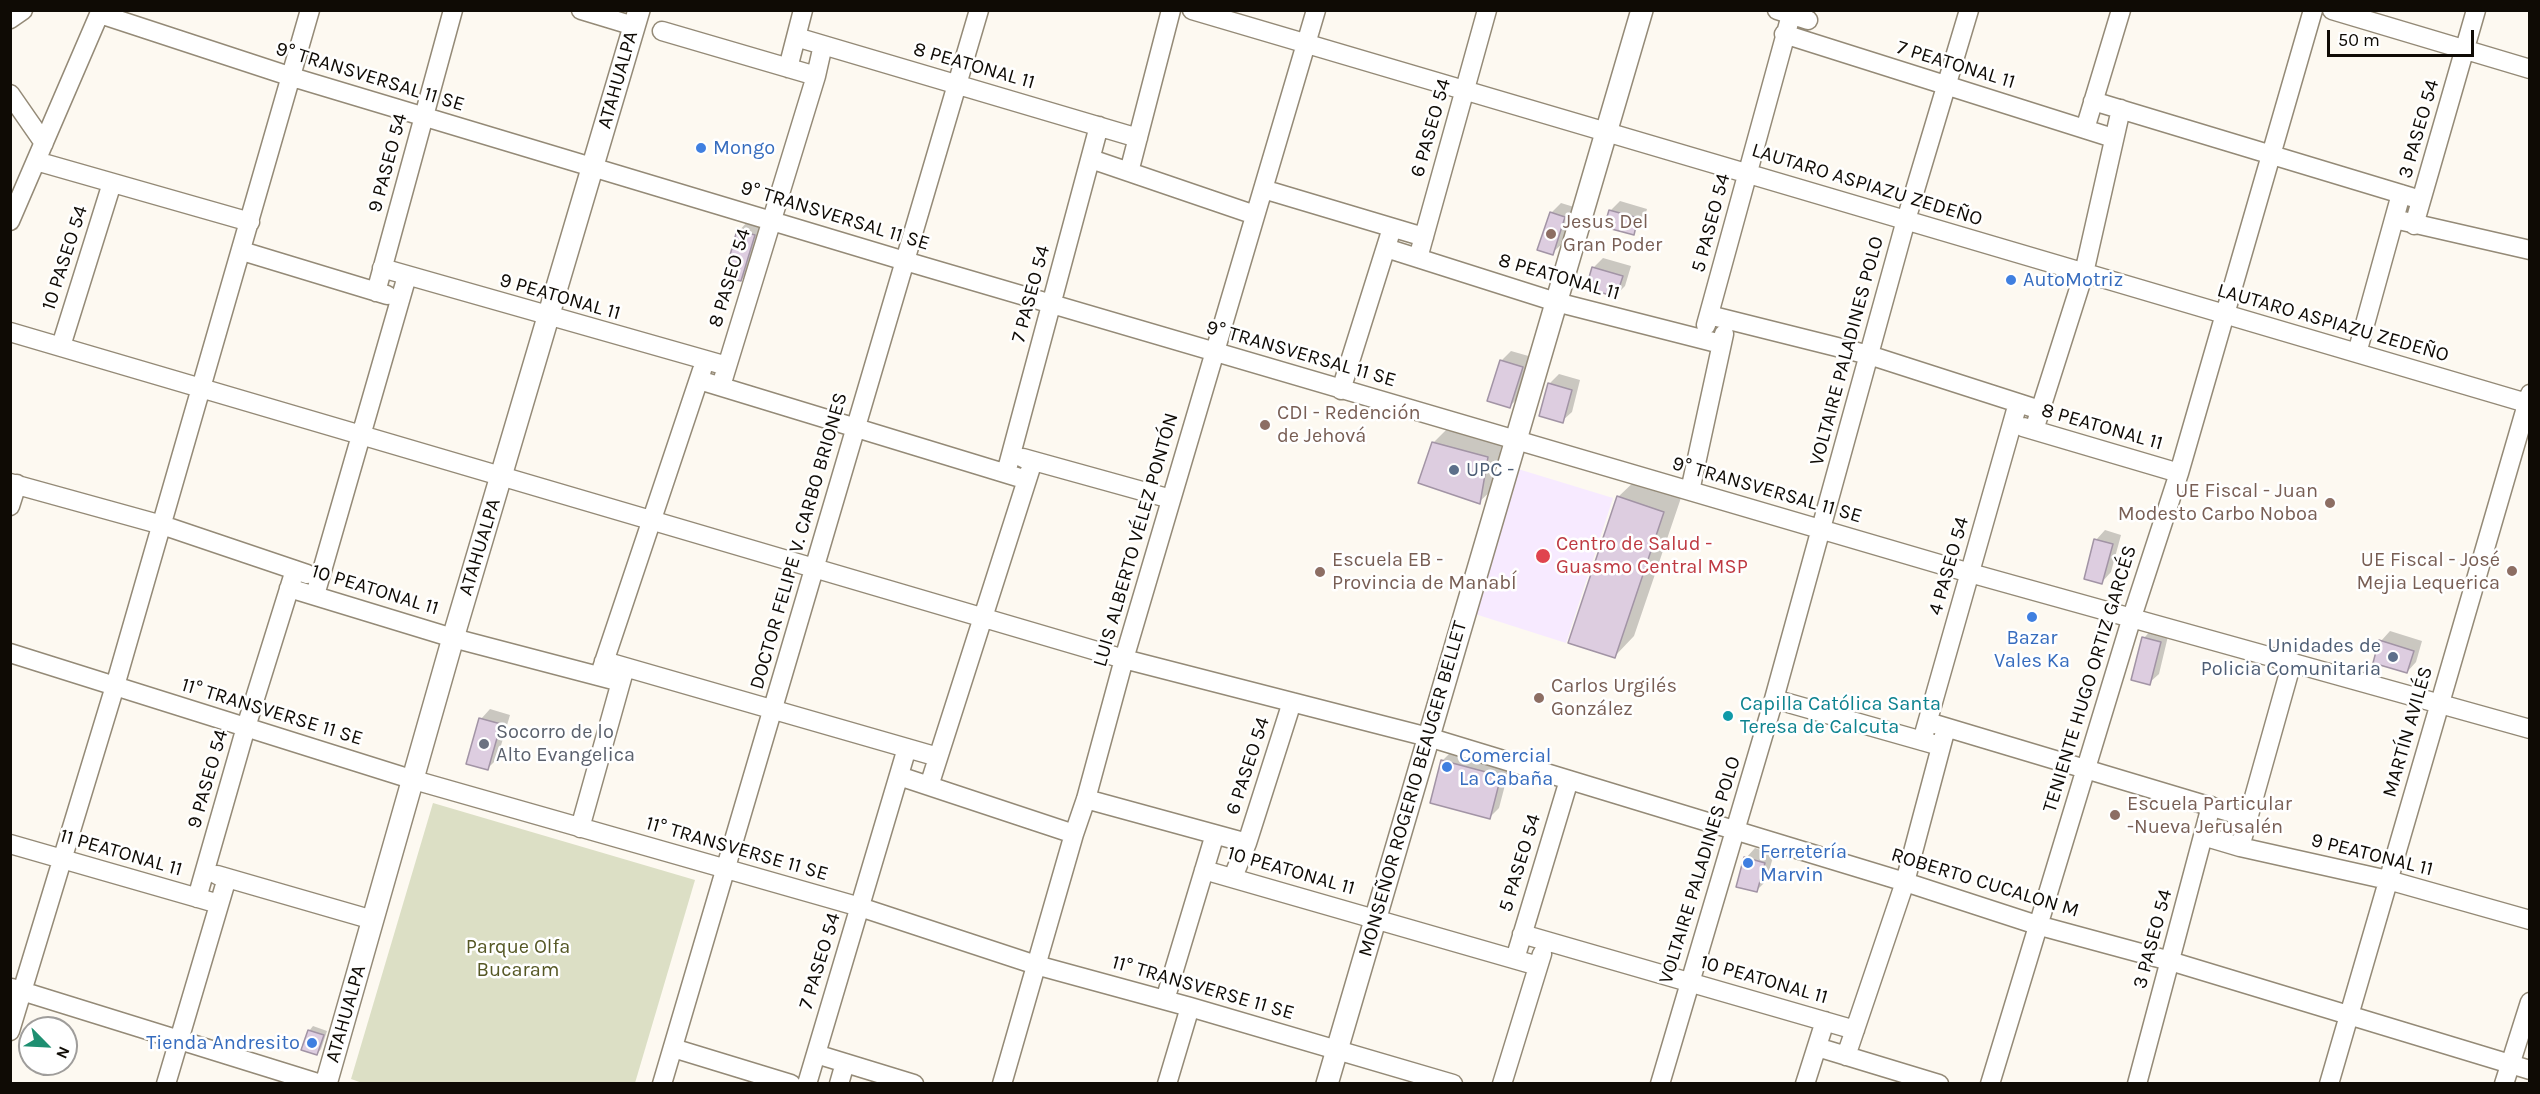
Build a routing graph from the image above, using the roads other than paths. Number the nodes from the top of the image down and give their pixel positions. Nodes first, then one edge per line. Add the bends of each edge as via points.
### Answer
1 (23, 10) edge
2 (310, 10) edge
3 (453, 10) edge
4 (581, 10) edge
5 (803, 10) edge
6 (979, 10) edge
7 (1171, 10) edge
8 (1192, 10) edge
9 (1316, 10) edge
10 (1487, 10) edge
11 (1642, 10) edge
12 (1969, 10) edge
13 (2121, 10) edge
14 (2313, 10) edge
15 (2331, 10) edge
16 (2476, 10) edge
17 (101, 12) edge
18 (1796, 14) edge
19 (631, 16) edge
20 (10, 19) edge
21 (662, 31) dead end
22 (796, 37) junction
23 (1793, 37) junction
24 (1306, 44) junction
25 (823, 45) junction
26 (2465, 50) junction
27 (788, 68) junction
28 (2529, 69) edge
29 (816, 76) junction
30 (292, 77) junction
31 (957, 84) junction
32 (1947, 86) junction
33 (1465, 91) junction
34 (10, 94) edge
35 (2093, 101) junction
36 (2121, 109) junction
37 (424, 117) junction
38 (1100, 126) junction
39 (2085, 129) junction
40 (1606, 132) junction
41 (1138, 138) junction
42 (2113, 138) junction
43 (44, 144) junction
44 (2271, 155) junction
45 (1091, 159) junction
46 (36, 162) junction
47 (592, 169) junction
48 (1129, 172) junction
49 (1748, 173) junction
50 (112, 183) junction
51 (1263, 189) junction
52 (2401, 194) junction
53 (2421, 200) junction
54 (1255, 215) junction
55 (2394, 219) junction
56 (771, 220) junction
57 (1906, 220) junction
58 (10, 221) edge
59 (250, 222) junction
60 (2414, 225) junction
61 (1392, 228) junction
62 (1424, 237) junction
63 (1386, 248) junction
64 (2529, 250) edge
65 (242, 251) junction
66 (1418, 258) junction
67 (905, 261) junction
68 (382, 268) junction
69 (2084, 273) junction
70 (407, 276) junction
71 (376, 292) junction
72 (400, 299) junction
73 (1556, 302) junction
74 (1052, 303) junction
75 (2225, 314) junction
76 (1709, 315) junction
77 (549, 317) junction
78 (1728, 321) junction
79 (10, 332) edge
80 (1702, 339) junction
81 (1721, 344) junction
82 (61, 346) junction
83 (1215, 352) junction
84 (2357, 353) junction
85 (1869, 355) junction
86 (705, 361) junction
87 (727, 366) junction
88 (699, 380) junction
89 (721, 386) junction
90 (202, 387) junction
91 (1341, 390) junction
92 (2529, 400) edge
93 (2018, 403) junction
94 (2040, 410) junction
95 (2013, 424) junction
96 (855, 428) junction
97 (2034, 430) junction
98 (363, 434) junction
99 (1515, 440) junction
100 (1011, 455) junction
101 (1034, 461) junction
102 (1006, 473) junction
103 (2179, 473) junction
104 (502, 474) junction
105 (1027, 480) junction
106 (14, 483) edge
107 (1690, 491) junction
108 (1172, 499) junction
109 (10, 506) edge
110 (652, 519) junction
111 (162, 525) junction
112 (1821, 529) junction
113 (815, 567) junction
114 (1970, 573) junction
115 (319, 577) junction
116 (292, 579) junction
117 (315, 595) junction
118 (2132, 616) junction
119 (983, 617) junction
120 (453, 638) junction
121 (10, 653) edge
122 (1124, 658) junction
123 (2292, 662) junction
124 (602, 668) junction
125 (623, 674) junction
126 (115, 686) junction
127 (1774, 699) junction
128 (1292, 702) junction
129 (2439, 704) junction
130 (773, 709) junction
131 (1928, 722) junction
132 (246, 727) junction
133 (1946, 728) junction
134 (2529, 729) edge
135 (1428, 737) junction
136 (1922, 741) junction
137 (1940, 746) junction
138 (907, 748) junction
139 (938, 757) junction
140 (2085, 768) junction
141 (899, 776) junction
142 (414, 780) junction
143 (1569, 780) junction
144 (929, 786) junction
145 (1086, 799) junction
146 (2211, 806) junction
147 (2249, 818) junction
148 (580, 828) junction
149 (1736, 830) junction
150 (1074, 834) junction
151 (1215, 834) junction
152 (2203, 836) junction
153 (1247, 843) junction
154 (10, 844) edge
155 (2240, 847) junction
156 (62, 859) junction
157 (726, 869) junction
158 (1204, 870) junction
159 (205, 872) junction
160 (1233, 877) junction
161 (227, 878) junction
162 (2388, 880) junction
163 (1905, 882) junction
164 (197, 898) junction
165 (219, 904) junction
166 (860, 907) junction
167 (2529, 918) edge
168 (1375, 919) junction
169 (374, 920) junction
170 (2037, 925) junction
171 (1522, 934) junction
172 (1546, 941) junction
173 (1515, 959) junction
174 (2170, 961) junction
175 (1036, 965) junction
176 (1538, 966) junction
177 (1690, 982) junction
178 (16, 989) edge
179 (1165, 1000) junction
180 (2529, 1002) edge
181 (1190, 1007) junction
182 (2349, 1016) junction
183 (1825, 1021) junction
184 (1855, 1030) junction
185 (10, 1031) edge
186 (179, 1040) junction
187 (1816, 1047) junction
188 (673, 1048) junction
189 (1337, 1049) junction
190 (816, 1054) junction
191 (1846, 1056) junction
192 (845, 1063) junction
193 (2510, 1064) junction
194 (2529, 1070) edge
195 (166, 1083) edge
196 (321, 1083) edge
197 (326, 1083) edge
198 (662, 1083) edge
199 (791, 1083) edge
200 (807, 1083) edge
201 (839, 1083) edge
202 (914, 1083) edge
203 (1002, 1083) edge
204 (1167, 1083) edge
205 (1327, 1083) edge
206 (1453, 1083) edge
207 (1502, 1083) edge
208 (1660, 1083) edge
209 (1805, 1083) edge
210 (1939, 1083) edge
211 (1990, 1083) edge
212 (2138, 1083) edge
213 (2329, 1083) edge
214 (2504, 1083) edge

1 - 20 street
2 - 30 street
3 - 37 street, 9 PASEO 54
4 - 19 street
5 - 22 street
6 - 31 street, DOCTOR FELIPE V. CARBO BRIONES
7 - 41 street
8 - 24 street, LAUTARO ASPIAZU ZEDEÑO
9 - 24 street, LUIS ALBERTO VÉLEZ PONTÓN
10 - 33 street, 6 PASEO 54
11 - 40 street, MONSEÑOR ROGERIO BEAUGER BELLET
12 - 32 street, VOLTAIRE PALADINES POLO
13 - 35 street
14 - 44 street, TENIENTE HUGO ORTIZ GARCÉS
15 - 26 street
16 - 26 street, 3 PASEO 54
17 - 30 street, 9° TRANSVERSAL 11 SE
17 - 43 street
18 - 23 street, 5 PASEO 54
19 - 47 street, ATAHUALPA
21 - 27 street
22 - 25 street, 8 PEATONAL 11
22 - 27 street
23 - 32 street, 7 PEATONAL 11
23 - 49 street, 5 PASEO 54
24 - 33 street, LAUTARO ASPIAZU ZEDEÑO
24 - 51 street, LUIS ALBERTO VÉLEZ PONTÓN
25 - 29 street, 8 PASEO 54
25 - 31 street, 8 PEATONAL 11
26 - 28 street
26 - 53 street, 3 PASEO 54
27 - 29 street
29 - 56 street, 8 PASEO 54
30 - 37 street, 9° TRANSVERSAL 11 SE
30 - 59 street
31 - 38 street, 8 PEATONAL 11
31 - 67 street, DOCTOR FELIPE V. CARBO BRIONES
32 - 39 street, 7 PEATONAL 11
32 - 57 street, VOLTAIRE PALADINES POLO
33 - 40 street, LAUTARO ASPIAZU ZEDEÑO
33 - 62 street, 6 PASEO 54
34 - 43 street
35 - 36 street
35 - 39 street
36 - 42 street
36 - 44 street
37 - 47 street, 9° TRANSVERSAL 11 SE
37 - 68 street, 9 PASEO 54
38 - 41 street, 8 PEATONAL 11
38 - 45 street, 7 PASEO 54
39 - 42 street, 7 PEATONAL 11
40 - 49 street, LAUTARO ASPIAZU ZEDEÑO
40 - 73 street, MONSEÑOR ROGERIO BEAUGER BELLET
41 - 48 street
42 - 69 street
43 - 46 street
44 - 52 street
44 - 75 street, TENIENTE HUGO ORTIZ GARCÉS
45 - 48 street
45 - 74 street, 7 PASEO 54
46 - 50 street
46 - 58 street
47 - 56 street, 9° TRANSVERSAL 11 SE
47 - 77 street, ATAHUALPA
48 - 54 street
49 - 57 street, LAUTARO ASPIAZU ZEDEÑO
49 - 76 street, 5 PASEO 54
50 - 59 street
50 - 82 street, 10 PASEO 54
51 - 54 street, LUIS ALBERTO VÉLEZ PONTÓN
51 - 61 street
52 - 53 street
52 - 55 street, 3 PASEO 54
53 - 60 street, 3 PASEO 54
54 - 83 street, LUIS ALBERTO VÉLEZ PONTÓN
55 - 60 street
55 - 84 street, 3 PASEO 54
56 - 67 street, 9° TRANSVERSAL 11 SE
56 - 87 street, 8 PASEO 54
57 - 69 street, LAUTARO ASPIAZU ZEDEÑO
57 - 85 street, VOLTAIRE PALADINES POLO
59 - 65 street
60 - 64 street
61 - 62 street
61 - 63 street
62 - 66 street, 6 PASEO 54
63 - 66 street, 8 PEATONAL 11
63 - 91 street
65 - 71 street
65 - 90 street
66 - 73 street, 8 PEATONAL 11
67 - 74 street, 9° TRANSVERSAL 11 SE
67 - 96 street, DOCTOR FELIPE V. CARBO BRIONES
68 - 70 street, 9 PEATONAL 11
68 - 71 street, 9 PASEO 54
69 - 75 street, LAUTARO ASPIAZU ZEDEÑO
69 - 94 street
70 - 72 street
70 - 77 street, 9 PEATONAL 11
71 - 72 street
72 - 98 street
73 - 80 street, 8 PEATONAL 11
73 - 99 street, MONSEÑOR ROGERIO BEAUGER BELLET
74 - 83 street, 9° TRANSVERSAL 11 SE
74 - 100 street, 7 PASEO 54
75 - 84 street, LAUTARO ASPIAZU ZEDEÑO
75 - 103 street, TENIENTE HUGO ORTIZ GARCÉS
76 - 78 street, 8 PEATONAL 11
76 - 80 street, 5 PASEO 54
77 - 86 street, 9 PEATONAL 11
77 - 104 street, ATAHUALPA
78 - 81 street
78 - 85 street, 8 PEATONAL 11
79 - 82 street
80 - 81 street, 8 PEATONAL 11
81 - 107 street
82 - 90 street
83 - 91 street, 9° TRANSVERSAL 11 SE
83 - 108 street, LUIS ALBERTO VÉLEZ PONTÓN
84 - 92 street, LAUTARO ASPIAZU ZEDEÑO
85 - 93 street, 8 PEATONAL 11
85 - 112 street, VOLTAIRE PALADINES POLO
86 - 87 street, 9 PEATONAL 11
86 - 88 street
87 - 89 street, 8 PASEO 54
88 - 89 street
88 - 110 street
89 - 96 street
90 - 98 street
90 - 111 street
91 - 99 street, 9° TRANSVERSAL 11 SE
92 - 129 street, MARTÍN AVILÉS
93 - 94 street, 8 PEATONAL 11
93 - 95 street, 4 PASEO 54
94 - 97 street
95 - 97 street, 8 PEATONAL 11
95 - 114 street, 4 PASEO 54
96 - 102 street
96 - 113 street, DOCTOR FELIPE V. CARBO BRIONES
97 - 103 street, 8 PEATONAL 11
98 - 104 street
98 - 115 street
99 - 107 street, 9° TRANSVERSAL 11 SE
99 - 135 street, MONSEÑOR ROGERIO BEAUGER BELLET
100 - 101 street
100 - 102 street, 7 PASEO 54
101 - 105 street
101 - 108 street
102 - 105 street
103 - 118 street, TENIENTE HUGO ORTIZ GARCÉS
104 - 110 street
104 - 120 street, ATAHUALPA
105 - 119 street
106 - 109 street
106 - 111 street, 10 PEATONAL 11
107 - 112 street, 9° TRANSVERSAL 11 SE
108 - 122 street, LUIS ALBERTO VÉLEZ PONTÓN
110 - 113 street
110 - 124 street
111 - 116 street, 10 PEATONAL 11
111 - 126 street
112 - 114 street, 9° TRANSVERSAL 11 SE
112 - 127 street, VOLTAIRE PALADINES POLO
113 - 119 street
113 - 130 street, DOCTOR FELIPE V. CARBO BRIONES
114 - 118 street, 9° TRANSVERSAL 11 SE
114 - 131 street, 4 PASEO 54
115 - 116 street, 10 PEATONAL 11
115 - 117 street
116 - 117 street, 10 PEATONAL 11
116 - 132 street, 9 PASEO 54
117 - 120 street, 10 PEATONAL 11
118 - 123 street, 9° TRANSVERSAL 11 SE
118 - 140 street, TENIENTE HUGO ORTIZ GARCÉS
119 - 122 street
119 - 139 street
120 - 124 street, 10 PEATONAL 11
120 - 142 street, ATAHUALPA
121 - 126 street, 11° TRANSVERSE 11 SE
122 - 128 street
122 - 145 street, LUIS ALBERTO VÉLEZ PONTÓN
123 - 129 street, 9° TRANSVERSAL 11 SE
123 - 147 street
124 - 125 street, 10 PEATONAL 11
125 - 130 street, 10 PEATONAL 11
125 - 148 street
126 - 132 street, 11° TRANSVERSE 11 SE
126 - 156 street
127 - 136 street
127 - 149 street, VOLTAIRE PALADINES POLO
128 - 135 street
128 - 153 street, 6 PASEO 54
129 - 134 street, 9° TRANSVERSAL 11 SE
129 - 162 street, MARTÍN AVILÉS
130 - 138 street, 10 PEATONAL 11
130 - 157 street, DOCTOR FELIPE V. CARBO BRIONES
131 - 133 street
131 - 136 street, 4 PASEO 54
132 - 142 street, 11° TRANSVERSE 11 SE
132 - 159 street, 9 PASEO 54
133 - 137 street
133 - 140 street
135 - 143 street, ROBERTO CUCALON M
135 - 168 street, MONSEÑOR ROGERIO BEAUGER BELLET
136 - 137 street
137 - 163 street
138 - 139 street, 10 PEATONAL 11
138 - 141 street, 7 PASEO 54
139 - 144 street
140 - 146 street
140 - 170 street, TENIENTE HUGO ORTIZ GARCÉS
141 - 144 street
141 - 166 street, 7 PASEO 54
142 - 148 street, 11° TRANSVERSE 11 SE
142 - 169 street, ATAHUALPA
143 - 149 street, ROBERTO CUCALON M
143 - 171 street, 5 PASEO 54
144 - 150 street
145 - 150 street, LUIS ALBERTO VÉLEZ PONTÓN
145 - 151 street, 10 PEATONAL 11
146 - 147 street
146 - 152 street, 3 PASEO 54
147 - 155 street
148 - 157 street, 11° TRANSVERSE 11 SE
149 - 163 street, ROBERTO CUCALON M
149 - 177 street, VOLTAIRE PALADINES POLO
150 - 175 street, LUIS ALBERTO VÉLEZ PONTÓN
151 - 153 street, 10 PEATONAL 11
151 - 158 street, 6 PASEO 54
152 - 155 street, 9 PEATONAL 11
152 - 174 street, 3 PASEO 54
153 - 160 street, 6 PASEO 54
154 - 156 street, 11 PEATONAL 11
155 - 162 street, 9 PEATONAL 11
156 - 164 street, 11 PEATONAL 11
156 - 178 street
157 - 166 street, 11° TRANSVERSE 11 SE
157 - 188 street, DOCTOR FELIPE V. CARBO BRIONES
158 - 160 street, 10 PEATONAL 11
158 - 179 street, 6 PASEO 54
159 - 161 street, 11 PEATONAL 11
159 - 164 street, 9 PASEO 54
160 - 168 street, 10 PEATONAL 11
161 - 165 street
161 - 169 street, 11 PEATONAL 11
162 - 167 street, 9 PEATONAL 11
162 - 182 street, MARTÍN AVILÉS
163 - 170 street, ROBERTO CUCALON M
163 - 184 street
164 - 165 street, 11 PEATONAL 11
165 - 186 street
166 - 175 street, 11° TRANSVERSE 11 SE
166 - 190 street, 7 PASEO 54
168 - 173 street, 10 PEATONAL 11
168 - 189 street, MONSEÑOR ROGERIO BEAUGER BELLET
169 - 197 street, ATAHUALPA
170 - 174 street, ROBERTO CUCALON M
170 - 211 street, TENIENTE HUGO ORTIZ GARCÉS
171 - 172 street, 10 PEATONAL 11
171 - 173 street, 5 PASEO 54
172 - 176 street
172 - 177 street, 10 PEATONAL 11
173 - 176 street, 10 PEATONAL 11
174 - 182 street, ROBERTO CUCALON M
174 - 212 street, 3 PASEO 54
175 - 179 street, 11° TRANSVERSE 11 SE
175 - 203 street, LUIS ALBERTO VÉLEZ PONTÓN
176 - 207 street
177 - 183 street, 10 PEATONAL 11
177 - 208 street, VOLTAIRE PALADINES POLO
178 - 185 street
178 - 186 street
179 - 181 street, 11° TRANSVERSE 11 SE
180 - 193 street
181 - 189 street, 11° TRANSVERSE 11 SE
181 - 204 street
182 - 193 street, ROBERTO CUCALON M
182 - 213 street, MARTÍN AVILÉS
183 - 184 street, 10 PEATONAL 11
183 - 187 street
184 - 191 street
186 - 195 street
186 - 196 street
187 - 191 street
187 - 209 street
188 - 198 street, DOCTOR FELIPE V. CARBO BRIONES
188 - 199 street
189 - 205 street, MONSEÑOR ROGERIO BEAUGER BELLET
189 - 206 street, 11° TRANSVERSE 11 SE
190 - 192 street
190 - 200 street, 7 PASEO 54
191 - 210 street
192 - 201 street
192 - 202 street
193 - 194 street, ROBERTO CUCALON M
193 - 214 street

